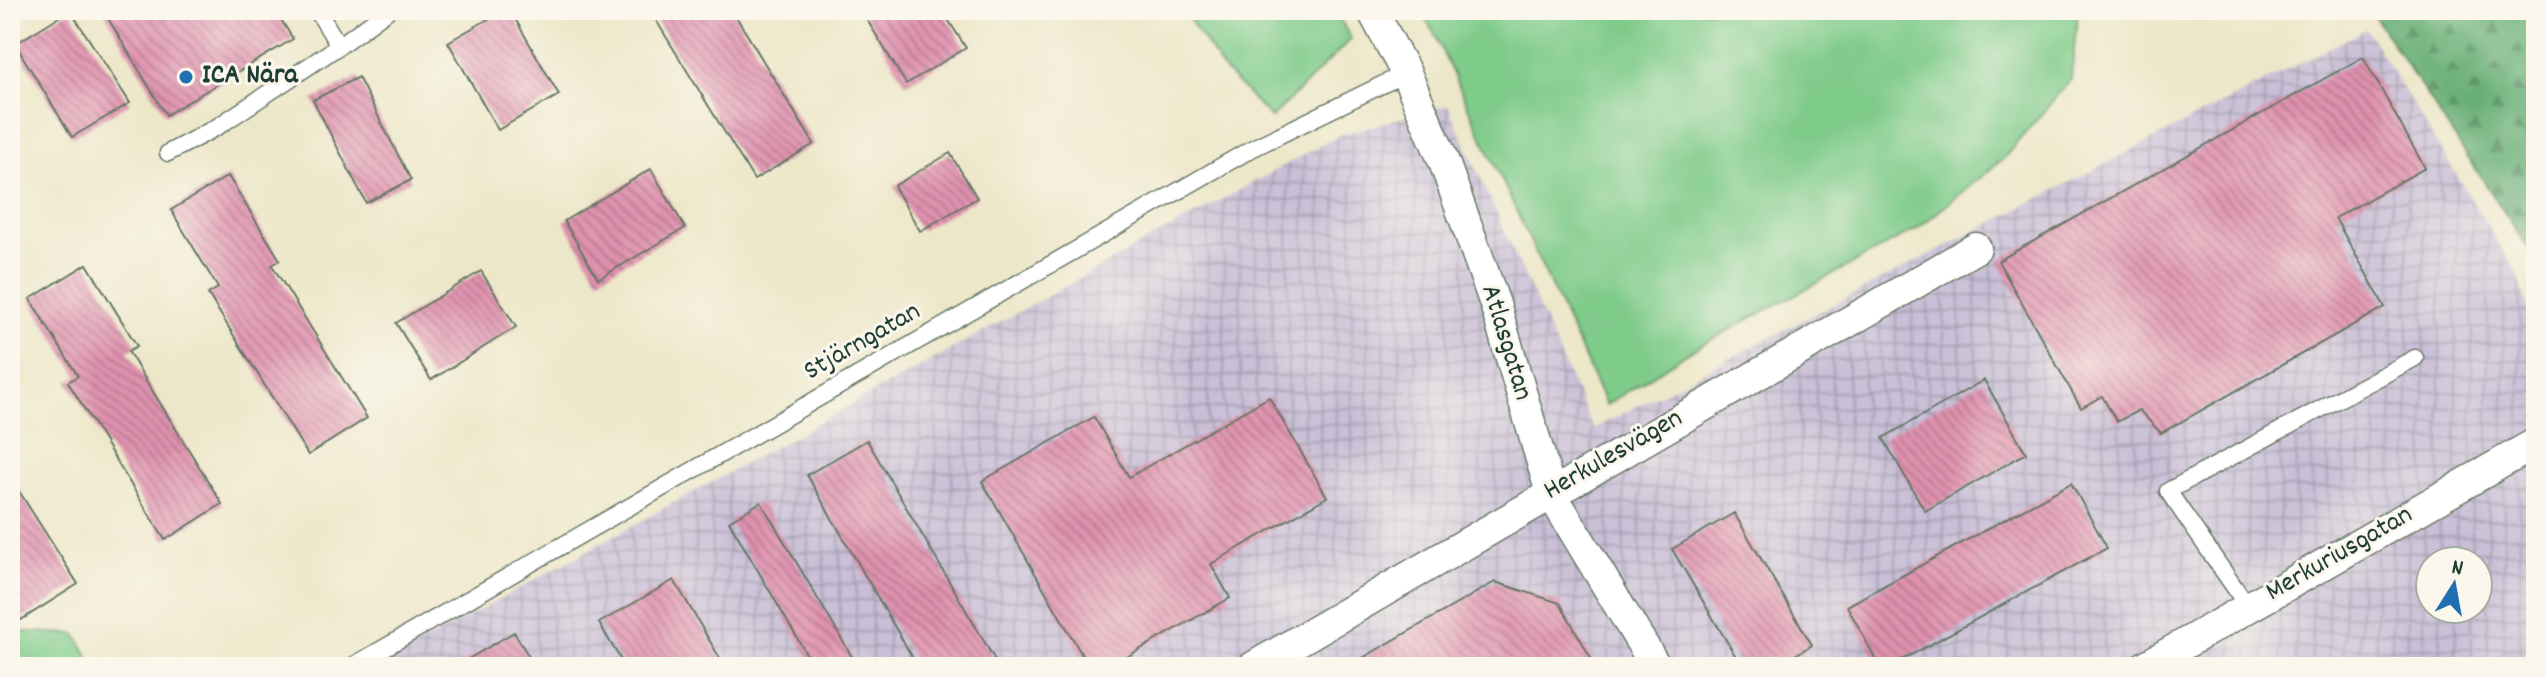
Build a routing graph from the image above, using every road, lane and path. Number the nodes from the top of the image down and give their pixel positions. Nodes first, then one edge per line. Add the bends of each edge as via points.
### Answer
1 (317, 10) edge
2 (388, 10) edge
3 (1372, 10) edge
4 (339, 46) junction
5 (1406, 73) junction
6 (168, 153) dead end
7 (1976, 248) dead end
8 (2415, 358) dead end
9 (2536, 443) edge
10 (1551, 493) junction
11 (2248, 607) junction
12 (351, 667) edge
13 (1253, 667) edge
14 (1656, 667) edge
15 (2144, 667) edge

1 - 4 lane
2 - 4 lane
3 - 5 street, Atlasgatan
4 - 6 lane
5 - 10 street, Atlasgatan via 1495,304
5 - 12 lane, Stjärngatan via 1253,148
7 - 10 street, Herkulesvägen
8 - 11 lane via 2168,491
9 - 11 street, Merkuriusgatan
10 - 13 street, Herkulesvägen
10 - 14 street, Atlasgatan
11 - 15 street, Merkuriusgatan

